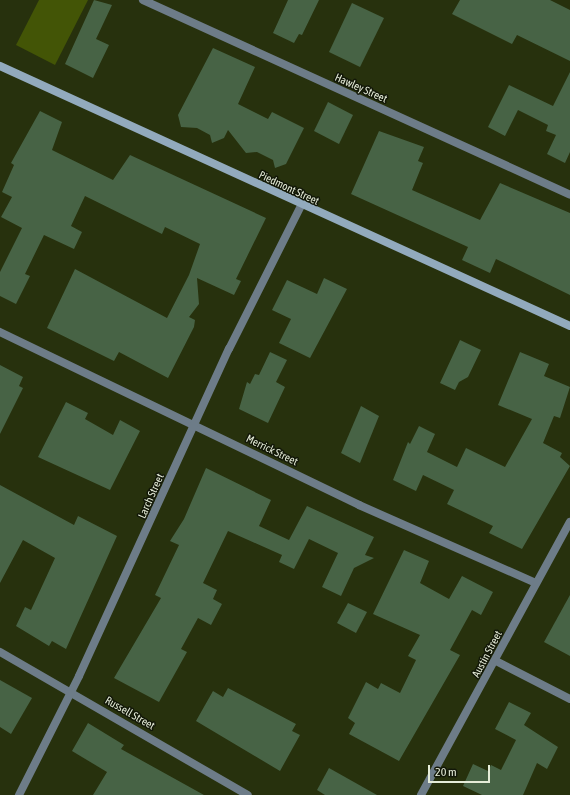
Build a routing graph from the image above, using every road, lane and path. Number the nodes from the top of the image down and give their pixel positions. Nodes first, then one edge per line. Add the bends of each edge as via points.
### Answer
1 (143, 0) edge
2 (0, 66) edge
3 (570, 195) edge
4 (301, 206) junction
5 (570, 326) edge
6 (0, 332) edge
7 (196, 424) junction
8 (570, 522) edge
9 (536, 583) junction
10 (0, 652) edge
11 (496, 662) junction
12 (72, 692) junction
13 (570, 699) edge
14 (18, 795) edge
15 (248, 795) edge
16 (421, 795) edge

1 - 3 street, Hawley Street
2 - 4 street, Piedmont Street
4 - 5 street, Piedmont Street
4 - 7 street, Larch Street
6 - 7 street, Merrick Street
7 - 9 street, Merrick Street via 359,505
7 - 12 street, Larch Street
8 - 9 street, Austin Street
9 - 11 street, Austin Street
10 - 12 street, Russell Street
11 - 13 street
11 - 16 street, Austin Street
12 - 14 street, Larch Street
12 - 15 street, Russell Street

